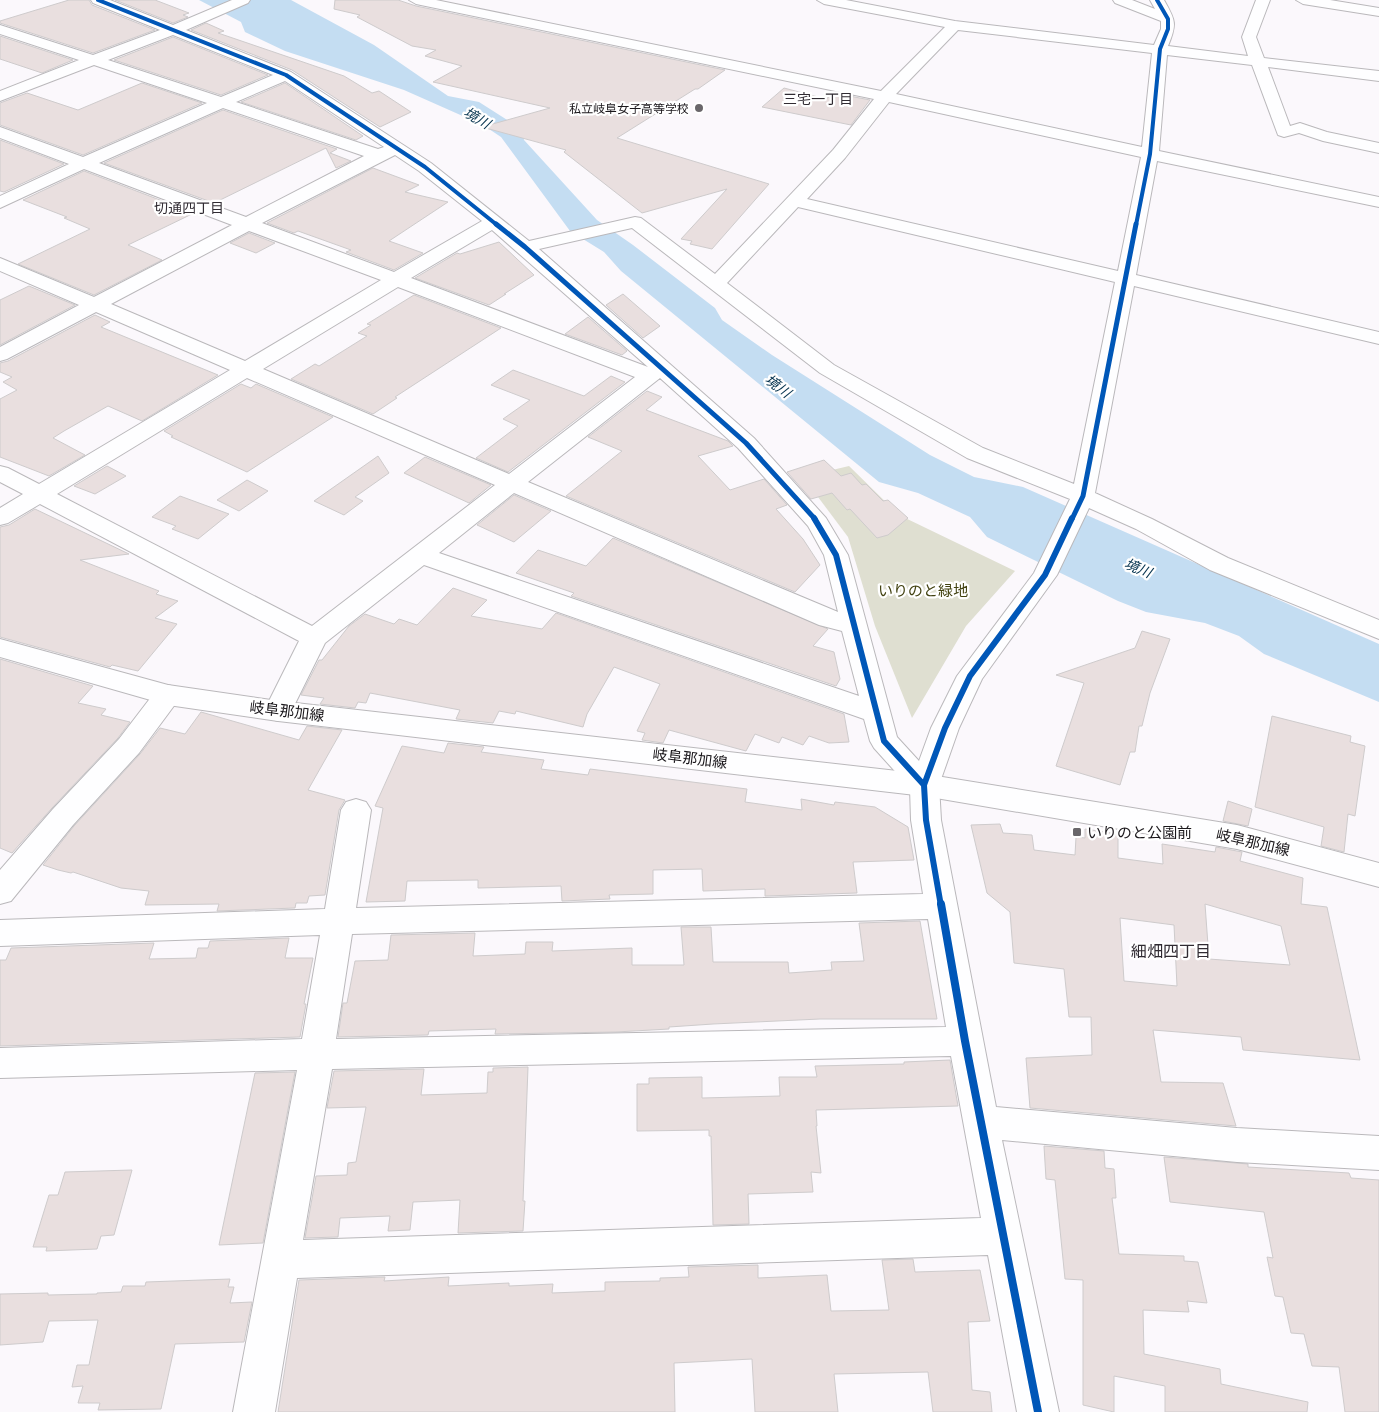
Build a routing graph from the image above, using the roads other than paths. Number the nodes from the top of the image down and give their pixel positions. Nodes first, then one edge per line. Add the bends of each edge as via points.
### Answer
1 (98, 0) edge
2 (243, 0) edge
3 (416, 0) edge
4 (824, 0) edge
5 (1120, 0) edge
6 (1157, 0) edge
7 (1263, 0) edge
8 (1303, 0) edge
9 (1379, 12) edge
10 (1168, 19) junction
11 (955, 25) junction
12 (0, 29) edge
13 (171, 30) junction
14 (1160, 48) junction
15 (94, 60) junction
16 (1258, 61) junction
17 (286, 75) junction
18 (1379, 76) edge
19 (0, 96) edge
20 (884, 97) junction
21 (222, 103) junction
22 (0, 132) edge
23 (397, 148) junction
24 (1379, 148) edge
25 (1150, 154) junction
26 (378, 155) junction
27 (84, 163) junction
28 (794, 201) junction
29 (1379, 202) edge
30 (0, 203) edge
31 (496, 223) junction
32 (246, 224) junction
33 (525, 247) junction
34 (0, 264) edge
35 (395, 279) junction
36 (1126, 280) junction
37 (716, 284) junction
38 (95, 305) junction
39 (1379, 338) edge
40 (0, 355) edge
41 (246, 370) junction
42 (657, 372) junction
43 (0, 473) edge
44 (512, 484) junction
45 (39, 494) junction
46 (1081, 500) junction
47 (0, 518) edge
48 (421, 555) junction
49 (853, 624) junction
50 (1379, 630) edge
51 (314, 638) junction
52 (0, 648) edge
53 (168, 695) junction
54 (278, 711) junction
55 (877, 713) junction
56 (924, 785) junction
57 (356, 810) dead end
58 (1379, 875) edge
59 (0, 892) edge
60 (941, 906) junction
61 (339, 921) junction
62 (0, 933) edge
63 (965, 1041) junction
64 (318, 1054) junction
65 (0, 1063) edge
66 (982, 1122) junction
67 (1379, 1153) edge
68 (1004, 1236) junction
69 (280, 1260) junction
70 (254, 1412) edge
71 (1038, 1412) edge

1 - 13 street
2 - 13 street
3 - 20 street
4 - 11 street
5 - 10 street
6 - 10 street
7 - 16 street via 1249,37
8 - 9 street
10 - 14 street via 1168,29
11 - 14 street
11 - 20 street
12 - 15 street
13 - 15 street
13 - 17 street
14 - 16 street
14 - 25 street
15 - 19 street
15 - 21 street
16 - 18 street
16 - 24 street via 1284,132 1300,128
17 - 21 street
17 - 23 street
20 - 25 street
20 - 28 street via 840,154
21 - 26 street
21 - 27 street
22 - 27 street
23 - 26 street
23 - 31 street
25 - 29 street
25 - 36 street
26 - 32 street
27 - 30 street
27 - 32 street
28 - 36 street
28 - 37 street
31 - 33 street
31 - 35 street via 483,227
32 - 35 street
32 - 38 street
33 - 37 street via 635,222
33 - 42 street
34 - 38 street
35 - 41 street
35 - 42 street
36 - 39 street
36 - 46 street
37 - 46 street via 827,369 976,453
38 - 40 street
38 - 41 street
41 - 44 street
41 - 45 street
42 - 44 street
42 - 49 street via 746,443 818,523 836,555
43 - 45 street
44 - 48 street
44 - 49 street via 828,619
45 - 47 street
45 - 51 street
46 - 50 street via 1144,524 1219,564
46 - 56 street via 1045,575 970,676 944,728
48 - 51 street
48 - 55 street
49 - 55 street
51 - 54 street
52 - 53 street, 岐阜那加線
53 - 54 street, 岐阜那加線
53 - 59 street via 130,746 63,817
54 - 56 street, 岐阜那加線
55 - 56 street via 884,741
56 - 58 street, 岐阜那加線 via 1237,837
56 - 60 street via 926,820
57 - 61 street
60 - 61 street
60 - 63 street
61 - 62 street
61 - 64 street
63 - 64 street
63 - 66 street
64 - 65 street
64 - 69 street
66 - 67 street via 1237,1145
66 - 68 street
68 - 69 street
68 - 71 street
69 - 70 street

